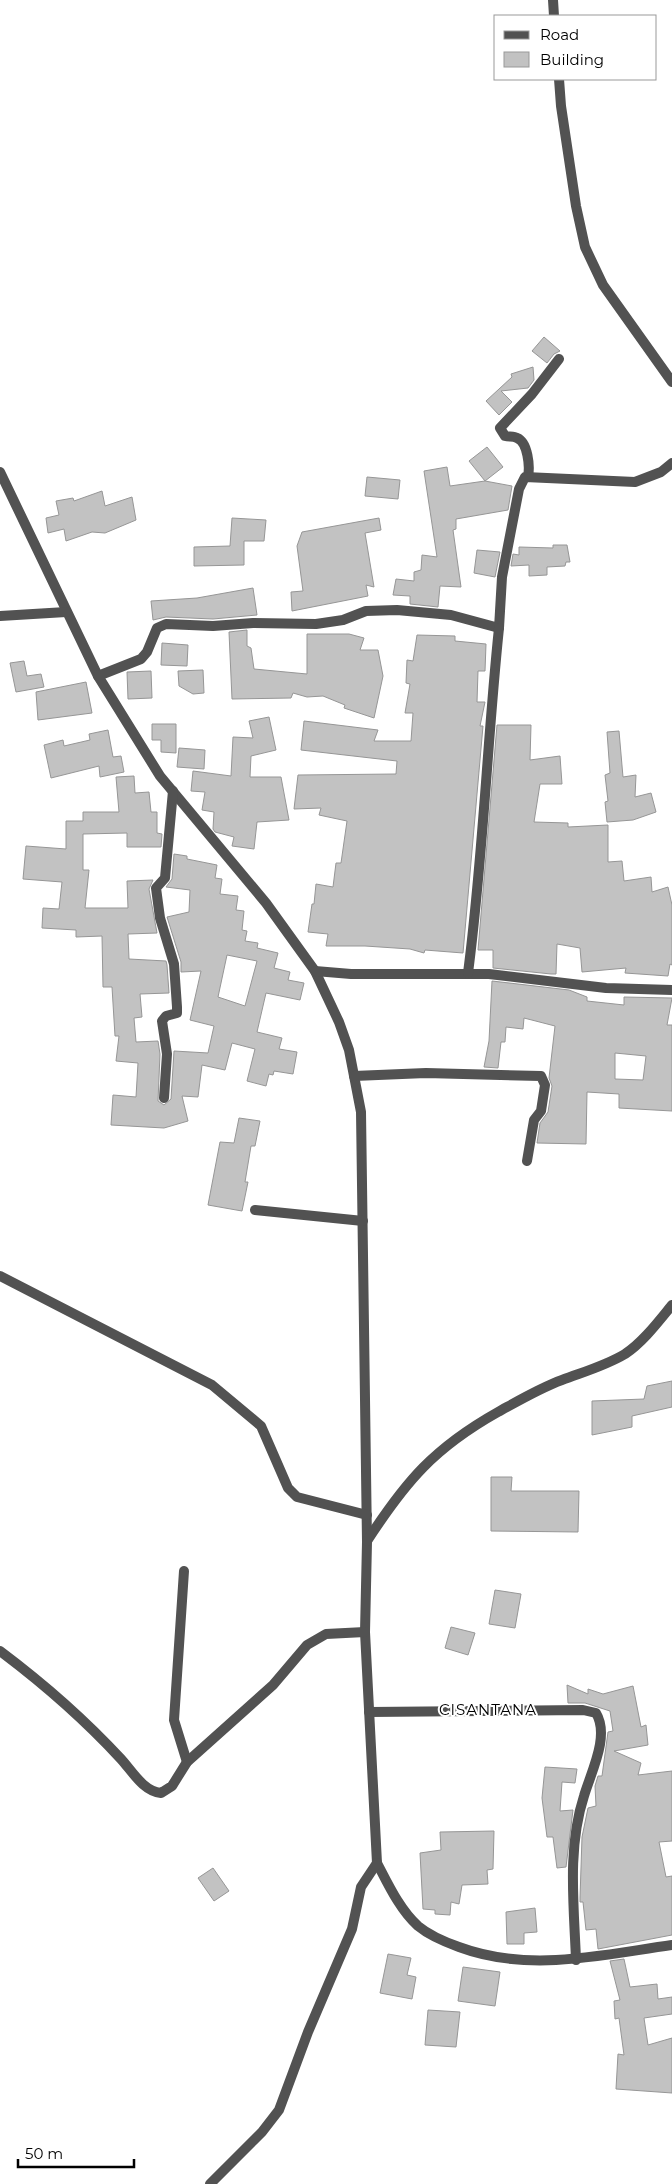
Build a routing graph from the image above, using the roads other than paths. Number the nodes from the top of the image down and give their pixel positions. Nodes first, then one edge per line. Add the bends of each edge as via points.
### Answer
1 (553, 0) edge
2 (554, 15) edge
3 (559, 80) edge
4 (559, 359) dead end
5 (672, 382) edge
6 (672, 463) edge
7 (0, 472) edge
8 (528, 476) junction
9 (66, 612) junction
10 (0, 616) edge
11 (499, 628) junction
12 (98, 676) junction
13 (173, 791) junction
14 (315, 971) junction
15 (468, 974) junction
16 (672, 990) edge
17 (354, 1076) junction
18 (164, 1098) dead end
19 (527, 1161) dead end
20 (255, 1210) dead end
21 (363, 1221) junction
22 (0, 1276) edge
23 (672, 1305) edge
24 (367, 1515) junction
25 (367, 1542) junction
26 (184, 1571) dead end
27 (365, 1632) junction
28 (0, 1651) edge
29 (369, 1712) junction
30 (187, 1762) junction
31 (377, 1862) junction
32 (672, 1945) edge
33 (576, 1960) junction
34 (210, 2184) edge

1 - 2 street
3 - 5 street via 560,106 585,247 603,284
4 - 8 street via 500,428 505,436 520,440 527,456
6 - 8 street via 661,472 635,482
7 - 9 street
8 - 11 street via 521,481 502,577
9 - 10 street
9 - 12 street
11 - 12 street via 451,616 397,610 366,611 344,620 316,624 166,624 157,628 141,659
11 - 15 street via 479,889
12 - 13 street via 160,776
13 - 14 street via 266,903
13 - 18 street via 165,878 156,888 160,918 173,957 178,1007 177,1013 166,1016 162,1021 167,1054
14 - 15 street
14 - 17 street via 339,1022
15 - 16 street via 606,988
17 - 19 street via 426,1073 541,1076 545,1085 541,1111 534,1120
17 - 21 street via 361,1112
20 - 21 street
21 - 24 street
22 - 24 street via 212,1385 261,1426 288,1488 297,1497
23 - 25 street via 626,1353 596,1368 560,1380 496,1413 438,1451 402,1489
24 - 25 street
25 - 27 street
26 - 30 street via 174,1720
27 - 29 street
27 - 30 street via 318,1637 296,1656 272,1685
28 - 30 street via 59,1696 144,1785 157,1793 172,1786
29 - 31 street
29 - 33 street via 583,1710 596,1713 603,1726 597,1761 576,1830
31 - 33 street via 391,1891 418,1926 442,1941 502,1960
31 - 34 street via 361,1887 352,1928 279,2110 262,2132
32 - 33 street

